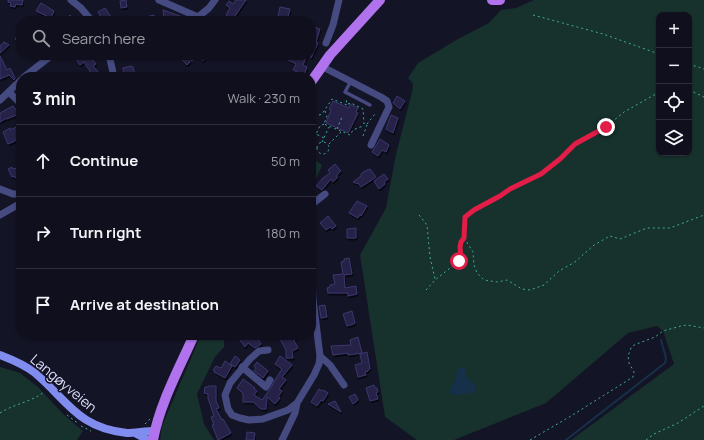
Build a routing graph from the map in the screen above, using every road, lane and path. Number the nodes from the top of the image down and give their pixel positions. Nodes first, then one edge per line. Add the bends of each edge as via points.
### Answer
1 (71, 0) edge
2 (159, 0) edge
3 (215, 0) edge
4 (339, 0) edge
5 (380, 0) edge
6 (492, 0) edge
7 (500, 0) edge
8 (534, 14) dead end
9 (88, 16) edge
10 (191, 16) edge
11 (200, 16) edge
12 (326, 43) dead end
13 (656, 53) edge
14 (46, 60) edge
15 (110, 60) edge
16 (692, 65) edge
17 (321, 66) junction
18 (704, 69) edge
19 (30, 72) edge
20 (113, 72) edge
21 (316, 74) edge
22 (351, 81) junction
23 (16, 85) edge
24 (692, 91) edge
25 (9, 92) junction
26 (656, 94) edge
27 (704, 97) edge
28 (16, 99) edge
29 (0, 100) edge
30 (346, 102) dead end
31 (348, 105) junction
32 (370, 105) dead end
33 (326, 111) junction
34 (375, 114) dead end
35 (316, 115) edge
36 (342, 117) dead end
37 (324, 124) junction
38 (367, 124) junction
39 (363, 125) junction
40 (330, 126) junction
41 (366, 127) junction
42 (336, 129) junction
43 (341, 131) junction
44 (316, 134) joint
45 (363, 136) dead end
46 (324, 138) junction
47 (322, 142) junction
48 (328, 145) junction
49 (371, 145) dead end
50 (317, 150) joint
51 (0, 189) edge
52 (16, 194) edge
53 (324, 194) dead end
54 (316, 201) edge
55 (16, 207) edge
56 (0, 215) edge
57 (419, 215) dead end
58 (704, 215) edge
59 (464, 238) junction
60 (436, 280) junction
61 (426, 290) dead end
62 (316, 323) edge
63 (704, 328) edge
64 (192, 340) edge
65 (268, 350) dead end
66 (0, 355) edge
67 (320, 356) junction
68 (242, 368) junction
69 (270, 380) dead end
70 (344, 386) dead end
71 (45, 392) dead end
72 (297, 403) junction
73 (704, 406) edge
74 (0, 413) edge
75 (135, 433) junction
76 (154, 435) edge
77 (148, 440) edge
78 (282, 440) edge
79 (530, 440) edge
80 (646, 440) edge

1 - 9 street
2 - 10 street
3 - 11 street
4 - 12 street
5 - 17 main road
6 - 7 main road
8 - 13 path
14 - 19 street
15 - 20 street
16 - 18 path
17 - 21 main road
17 - 22 street
22 - 32 lane via 345,92
22 - 49 street via 387,101 389,107
23 - 25 street
24 - 27 path
25 - 28 street
25 - 29 street
26 - 59 path via 575,144 541,174 474,210 465,217
30 - 31 path
31 - 33 path via 332,99
31 - 39 path via 351,103 363,109
33 - 35 path
33 - 37 path
34 - 38 path
36 - 42 path
37 - 40 path
37 - 44 path
38 - 39 path
38 - 41 path
39 - 41 path
39 - 43 path via 353,130 350,135
40 - 42 path
40 - 46 path
41 - 45 path
42 - 43 path
43 - 48 path
44 - 46 path
46 - 47 path
47 - 48 path
47 - 50 path
48 - 50 path via 329,152 325,154
51 - 52 street
53 - 54 street
55 - 56 street
57 - 60 path via 427,225 430,257
58 - 59 path via 670,228 647,228 620,239 610,236 594,245 544,285 530,290 522,289 507,280 484,280 477,273 473,252
59 - 60 path via 461,242 459,261
60 - 61 path
62 - 67 street
63 - 79 path via 687,325 663,331 640,342 631,348 628,356 634,372 633,377
64 - 76 main road via 168,392
65 - 68 street via 259,351
66 - 75 main road, Langøyveien via 35,373 82,418 100,427
67 - 70 street via 330,365
67 - 72 street via 314,375
68 - 69 street via 266,387
68 - 72 street via 230,383 225,395 228,409 232,414 249,420 263,419 288,410
71 - 74 path
72 - 78 street
73 - 80 path
75 - 76 main road, Langøyveien via 144,431
75 - 77 main road, Langøyveien

